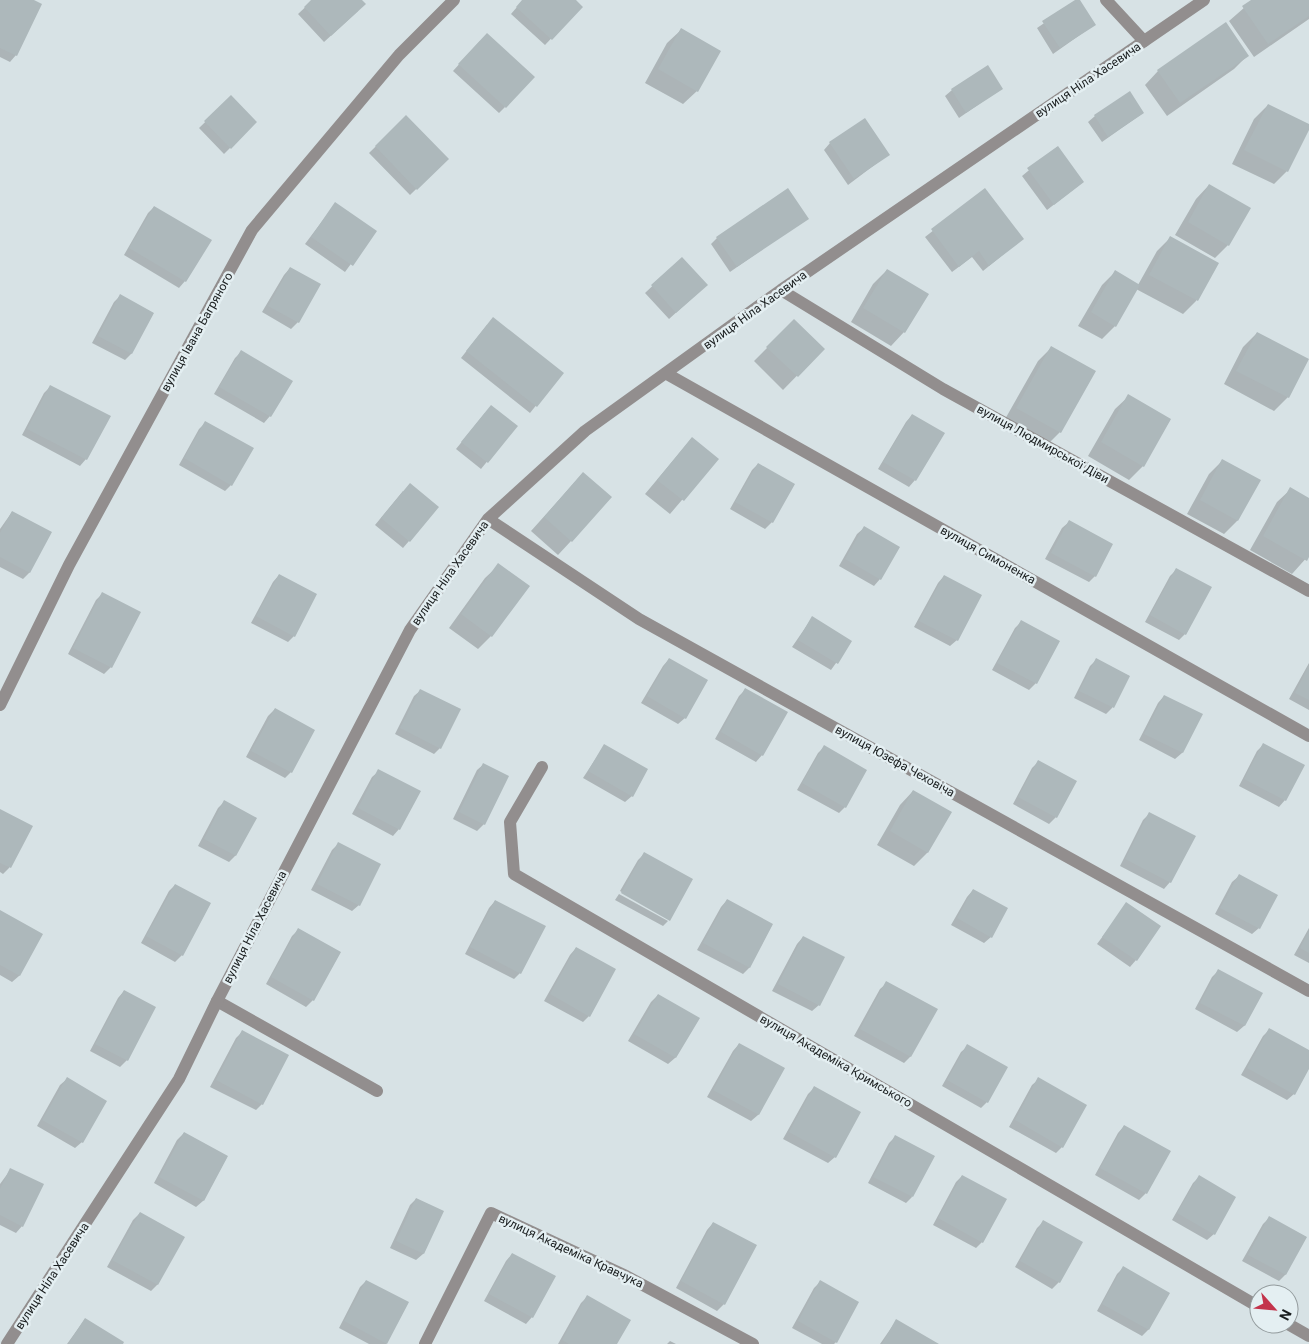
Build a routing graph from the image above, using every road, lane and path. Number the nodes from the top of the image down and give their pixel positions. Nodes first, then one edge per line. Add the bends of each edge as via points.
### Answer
1 (454, 0) edge
2 (1106, 0) edge
3 (1204, 0) edge
4 (1144, 41) junction
5 (781, 290) junction
6 (667, 374) junction
7 (488, 519) junction
8 (1309, 591) edge
9 (0, 705) edge
10 (1309, 736) edge
11 (542, 766) dead end
12 (1309, 991) edge
13 (217, 1001) junction
14 (377, 1091) dead end
15 (1249, 1301) edge
16 (7, 1344) edge
17 (425, 1344) edge
18 (753, 1344) edge

1 - 9 street, вулиця Івана Багряного via 399,55 252,230 70,565
2 - 4 street
3 - 4 street, вулиця Ніла Хасевича
4 - 5 street, вулиця Ніла Хасевича
5 - 6 street, вулиця Ніла Хасевича
5 - 8 street, вулиця Людмирської Діви via 943,389
6 - 7 street, вулиця Ніла Хасевича via 585,431
6 - 10 street, вулиця Симоненка
7 - 12 street, вулиця Юзефа Чеховіча via 639,619
7 - 13 street, вулиця Ніла Хасевича via 410,630
11 - 15 street, вулиця Академіка Кримського via 510,822 514,874
13 - 14 street
13 - 16 street, вулиця Ніла Хасевича via 179,1079
17 - 18 street, вулиця Академіка Кравчука via 492,1213 626,1276

